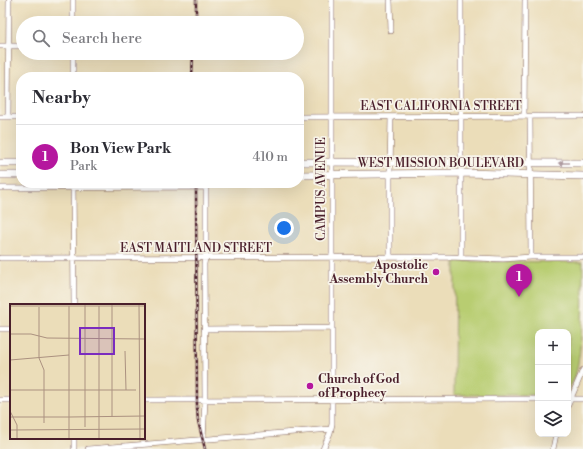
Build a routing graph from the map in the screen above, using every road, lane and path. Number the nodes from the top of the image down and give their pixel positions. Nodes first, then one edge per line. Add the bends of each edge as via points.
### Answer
1 (9, 0) edge
2 (73, 0) edge
3 (332, 0) edge
4 (390, 0) edge
5 (461, 0) edge
6 (525, 0) edge
7 (73, 16) edge
8 (391, 31) dead end
9 (0, 46) edge
10 (8, 46) junction
11 (16, 46) edge
12 (73, 60) edge
13 (73, 72) edge
14 (16, 116) edge
15 (460, 116) junction
16 (527, 116) junction
17 (583, 116) edge
18 (0, 117) edge
19 (8, 117) junction
20 (304, 117) edge
21 (331, 117) junction
22 (391, 117) junction
23 (304, 162) edge
24 (331, 162) junction
25 (390, 162) junction
26 (461, 162) junction
27 (0, 163) edge
28 (16, 163) edge
29 (531, 163) junction
30 (583, 163) edge
31 (390, 173) junction
32 (461, 173) junction
33 (531, 174) junction
34 (0, 175) edge
35 (16, 175) edge
36 (304, 175) edge
37 (331, 175) junction
38 (583, 176) edge
39 (16, 187) edge
40 (0, 188) edge
41 (73, 188) edge
42 (206, 188) edge
43 (332, 257) junction
44 (390, 257) junction
45 (461, 257) junction
46 (531, 257) junction
47 (583, 257) edge
48 (0, 258) edge
49 (73, 258) junction
50 (205, 258) junction
51 (74, 304) edge
52 (332, 328) junction
53 (204, 329) junction
54 (583, 370) edge
55 (571, 395) edge
56 (332, 399) junction
57 (535, 399) edge
58 (571, 399) edge
59 (583, 399) edge
60 (145, 400) edge
61 (205, 400) junction
62 (331, 428) junction
63 (555, 437) edge
64 (204, 440) junction
65 (88, 449) edge
66 (323, 449) edge
67 (553, 449) edge

1 - 10 street
2 - 7 street
3 - 21 street, CAMPUS AVENUE
4 - 8 street
5 - 15 street
6 - 16 street
9 - 10 street
10 - 11 street
10 - 19 street
12 - 13 street
14 - 19 street
15 - 16 street, EAST CALIFORNIA STREET
15 - 22 street, EAST CALIFORNIA STREET
15 - 26 street
16 - 17 street, EAST CALIFORNIA STREET
16 - 29 street
18 - 19 street
20 - 21 street, EAST CALIFORNIA STREET
21 - 22 street, EAST CALIFORNIA STREET
21 - 24 street, CAMPUS AVENUE
22 - 25 street
23 - 24 main road
24 - 25 main road
24 - 37 street, CAMPUS AVENUE
25 - 26 main road
25 - 31 street
26 - 29 main road
26 - 32 street
27 - 28 main road
30 -> 29 main road
29 - 33 street
31 - 32 main road, WEST MISSION BOULEVARD
31 - 37 main road, WEST MISSION BOULEVARD
31 - 44 street
32 - 33 main road, WEST MISSION BOULEVARD
32 - 45 street
33 - 38 main road, WEST MISSION BOULEVARD
33 - 46 street
34 - 35 main road
36 - 37 main road, WEST MISSION BOULEVARD
37 - 43 street, CAMPUS AVENUE
39 - 40 street
41 - 49 street
42 - 50 street
43 - 44 street, EAST MAITLAND STREET
43 - 50 street, EAST MAITLAND STREET
43 - 52 street, CAMPUS AVENUE
44 - 45 street, EAST MAITLAND STREET
45 - 46 street, EAST MAITLAND STREET
46 - 47 street, EAST MAITLAND STREET
48 - 49 street, EAST MAITLAND STREET
49 - 50 street, EAST MAITLAND STREET
49 - 51 street
50 - 53 street
52 - 53 street
52 - 56 street, CAMPUS AVENUE
53 - 61 street
54 - 55 street
56 - 57 street
56 - 61 street
56 - 62 street, CAMPUS AVENUE
58 - 59 street
60 - 61 street
61 - 64 street
62 - 64 street
62 - 66 street, CAMPUS AVENUE
63 - 67 street
64 - 65 street

